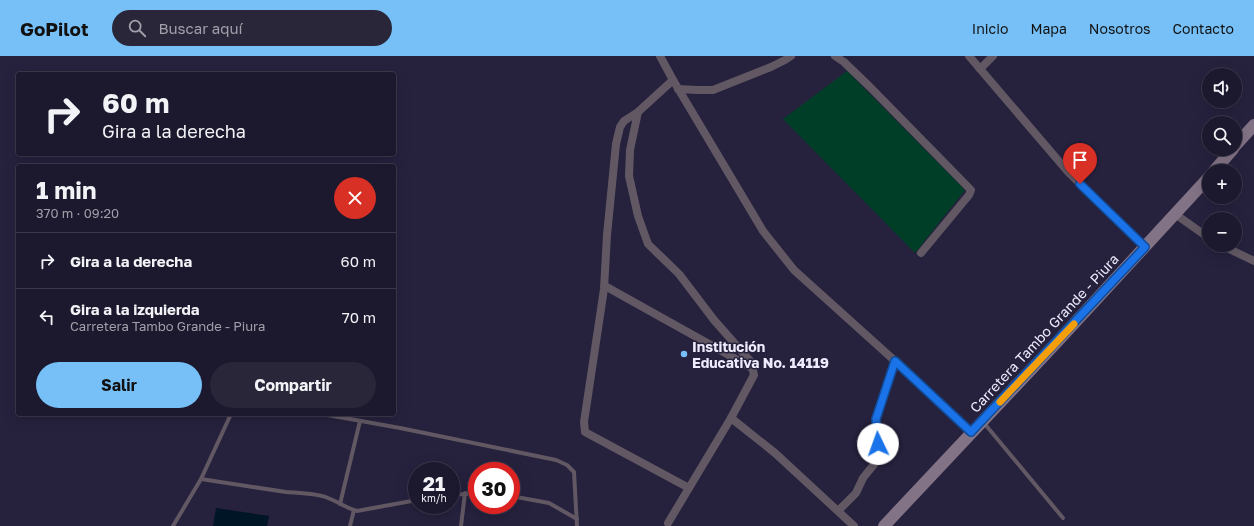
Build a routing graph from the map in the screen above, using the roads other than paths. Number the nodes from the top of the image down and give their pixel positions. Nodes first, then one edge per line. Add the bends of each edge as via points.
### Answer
1 (661, 56) edge
2 (791, 56) edge
3 (835, 56) edge
4 (969, 56) edge
5 (993, 56) edge
6 (980, 69) junction
7 (673, 80) junction
8 (678, 89) junction
9 (638, 112) junction
10 (1254, 125) edge
11 (1242, 138) edge
12 (1227, 156) edge
13 (1220, 164) edge
14 (1202, 185) edge
15 (1175, 214) junction
16 (1202, 233) edge
17 (1145, 247) junction
18 (1235, 252) edge
19 (921, 253) dead end
20 (1254, 261) edge
21 (605, 286) junction
22 (895, 361) junction
23 (752, 368) junction
24 (230, 416) edge
25 (333, 416) edge
26 (731, 418) junction
27 (982, 420) junction
28 (360, 421) junction
29 (971, 432) junction
30 (201, 479) junction
31 (689, 488) junction
32 (465, 493) joint
33 (460, 494) edge
34 (520, 498) edge
35 (408, 502) edge
36 (340, 504) junction
37 (354, 510) junction
38 (838, 511) junction
39 (1063, 518) dead end
40 (577, 519) junction
41 (668, 522) dead end
42 (173, 526) edge
43 (350, 526) edge
44 (461, 526) edge
45 (577, 526) edge
46 (854, 526) edge
47 (884, 526) edge

1 - 7 street
2 - 8 street via 771,67 713,90
3 - 19 street via 870,87 971,190
4 - 6 street
5 - 6 street
6 - 17 street via 1069,173
7 - 8 street
7 - 9 street
8 - 22 street via 763,232 794,270
9 - 21 street via 624,121 616,144
9 - 23 street via 630,150 629,176 638,216 648,244 679,274 714,320 751,362
10 - 11 main road
12 - 13 main road
14 - 15 main road, Carretera Tambo Grande - Piura
15 - 16 street
15 - 17 main road, Carretera Tambo Grande - Piura
17 - 27 main road, Carretera Tambo Grande - Piura
18 - 20 street
21 - 23 street
21 - 31 street via 584,422 585,432
22 - 29 street
22 - 38 street via 876,419 876,462 863,478 856,494
23 - 26 street via 754,375
24 - 30 lane
25 - 28 lane
26 - 31 street
26 - 38 street via 775,453
27 - 29 main road, Carretera Tambo Grande - Piura
27 - 39 lane
28 - 36 lane
28 - 40 lane via 556,460 574,472
29 - 47 main road, Carretera Tambo Grande - Piura
30 - 36 lane via 326,497
30 - 42 lane
31 - 41 street
32 - 33 lane
32 - 44 lane
34 - 40 lane via 549,504
35 - 37 lane
36 - 37 lane
37 - 43 lane
38 - 46 street
40 - 45 lane

